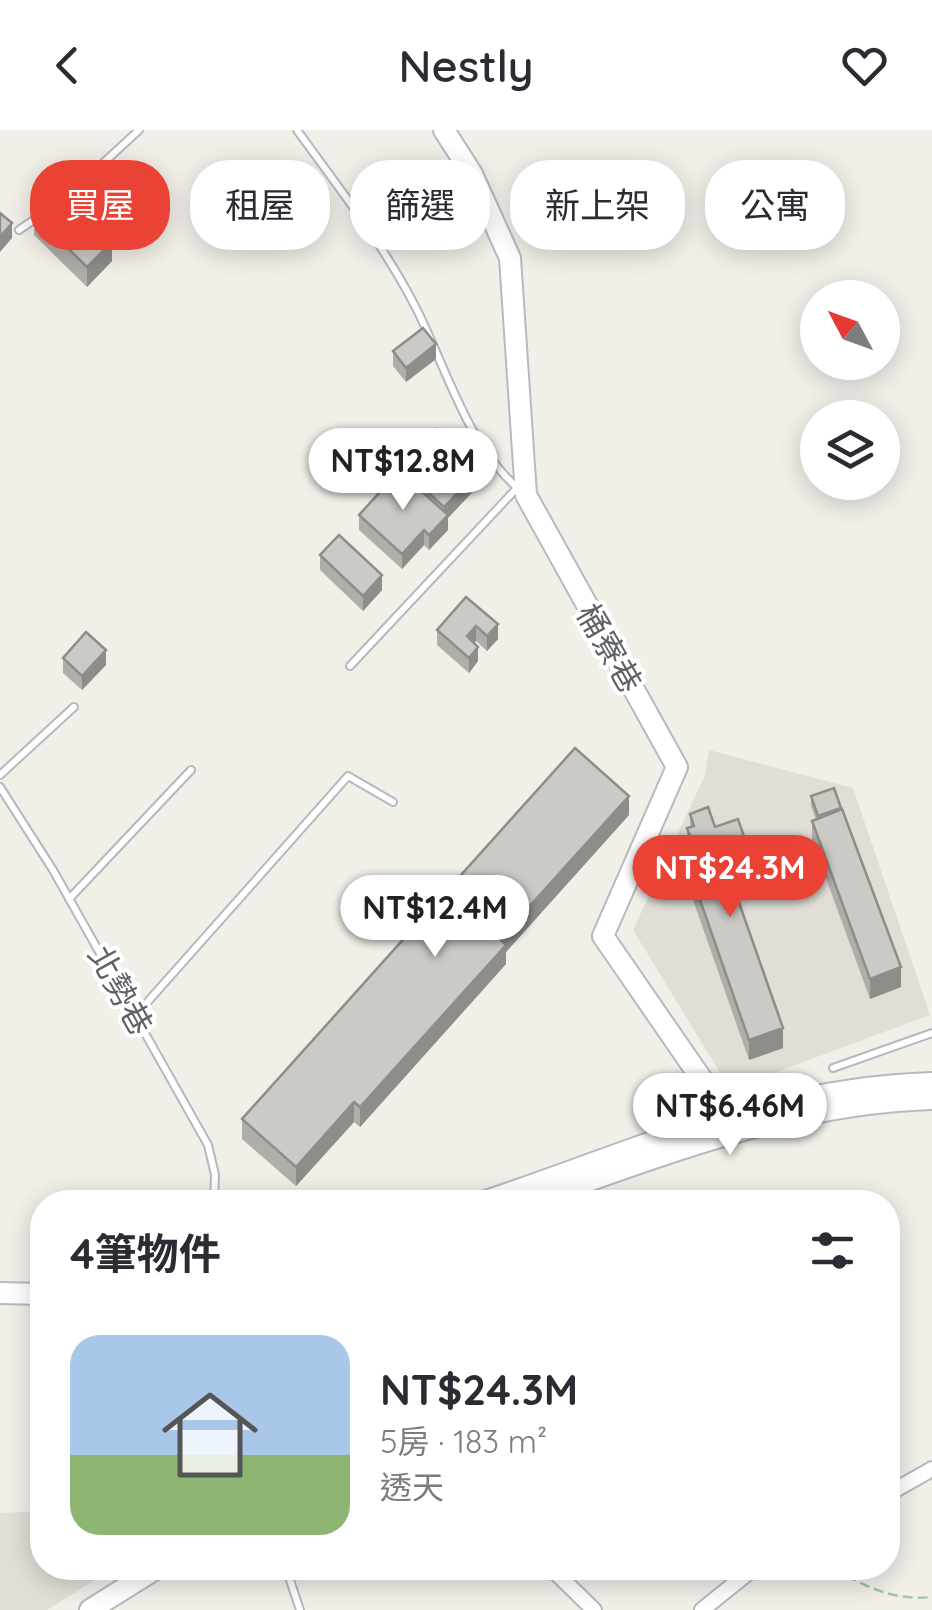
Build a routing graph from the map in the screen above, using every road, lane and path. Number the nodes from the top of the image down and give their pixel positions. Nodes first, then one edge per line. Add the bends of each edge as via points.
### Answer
1 (139, 130) edge
2 (297, 130) edge
3 (444, 130) edge
4 (19, 230) dead end
5 (522, 492) junction
6 (350, 666) dead end
7 (74, 707) dead end
8 (190, 770) dead end
9 (0, 775) edge
10 (0, 787) edge
11 (393, 802) dead end
12 (69, 899) junction
13 (135, 1016) junction
14 (932, 1032) edge
15 (833, 1068) dead end
16 (932, 1083) edge
17 (932, 1098) edge
18 (732, 1122) junction
19 (214, 1190) edge
20 (520, 1190) edge
21 (558, 1190) edge
22 (0, 1280) edge
23 (30, 1280) edge
24 (0, 1293) edge
25 (30, 1294) edge
26 (932, 1469) edge
27 (900, 1487) edge
28 (138, 1580) edge
29 (290, 1580) edge
30 (563, 1580) edge
31 (739, 1580) edge
32 (853, 1580) edge
33 (932, 1597) edge
34 (90, 1610) edge
35 (300, 1610) edge
36 (594, 1610) edge
37 (702, 1610) edge

1 - 4 lane via 67,198
2 - 5 lane via 414,304 499,472
3 - 5 street, 桶寮巷 via 510,258
5 - 6 lane
5 - 18 street, 桶寮巷 via 677,767 604,936
7 - 9 lane
8 - 12 lane
10 - 12 lane, 北勢巷
11 - 13 lane via 348,776
12 - 13 lane, 北勢巷
13 - 19 lane, 北勢巷 via 208,1144
14 - 15 lane
16 - 18 street via 835,1092
17 - 18 street
18 - 20 street
18 - 21 street
22 - 23 street
24 - 25 street
26 - 27 street
28 - 34 street
29 - 35 lane
30 - 36 street
31 - 37 street
32 - 33 path via 870,1591

